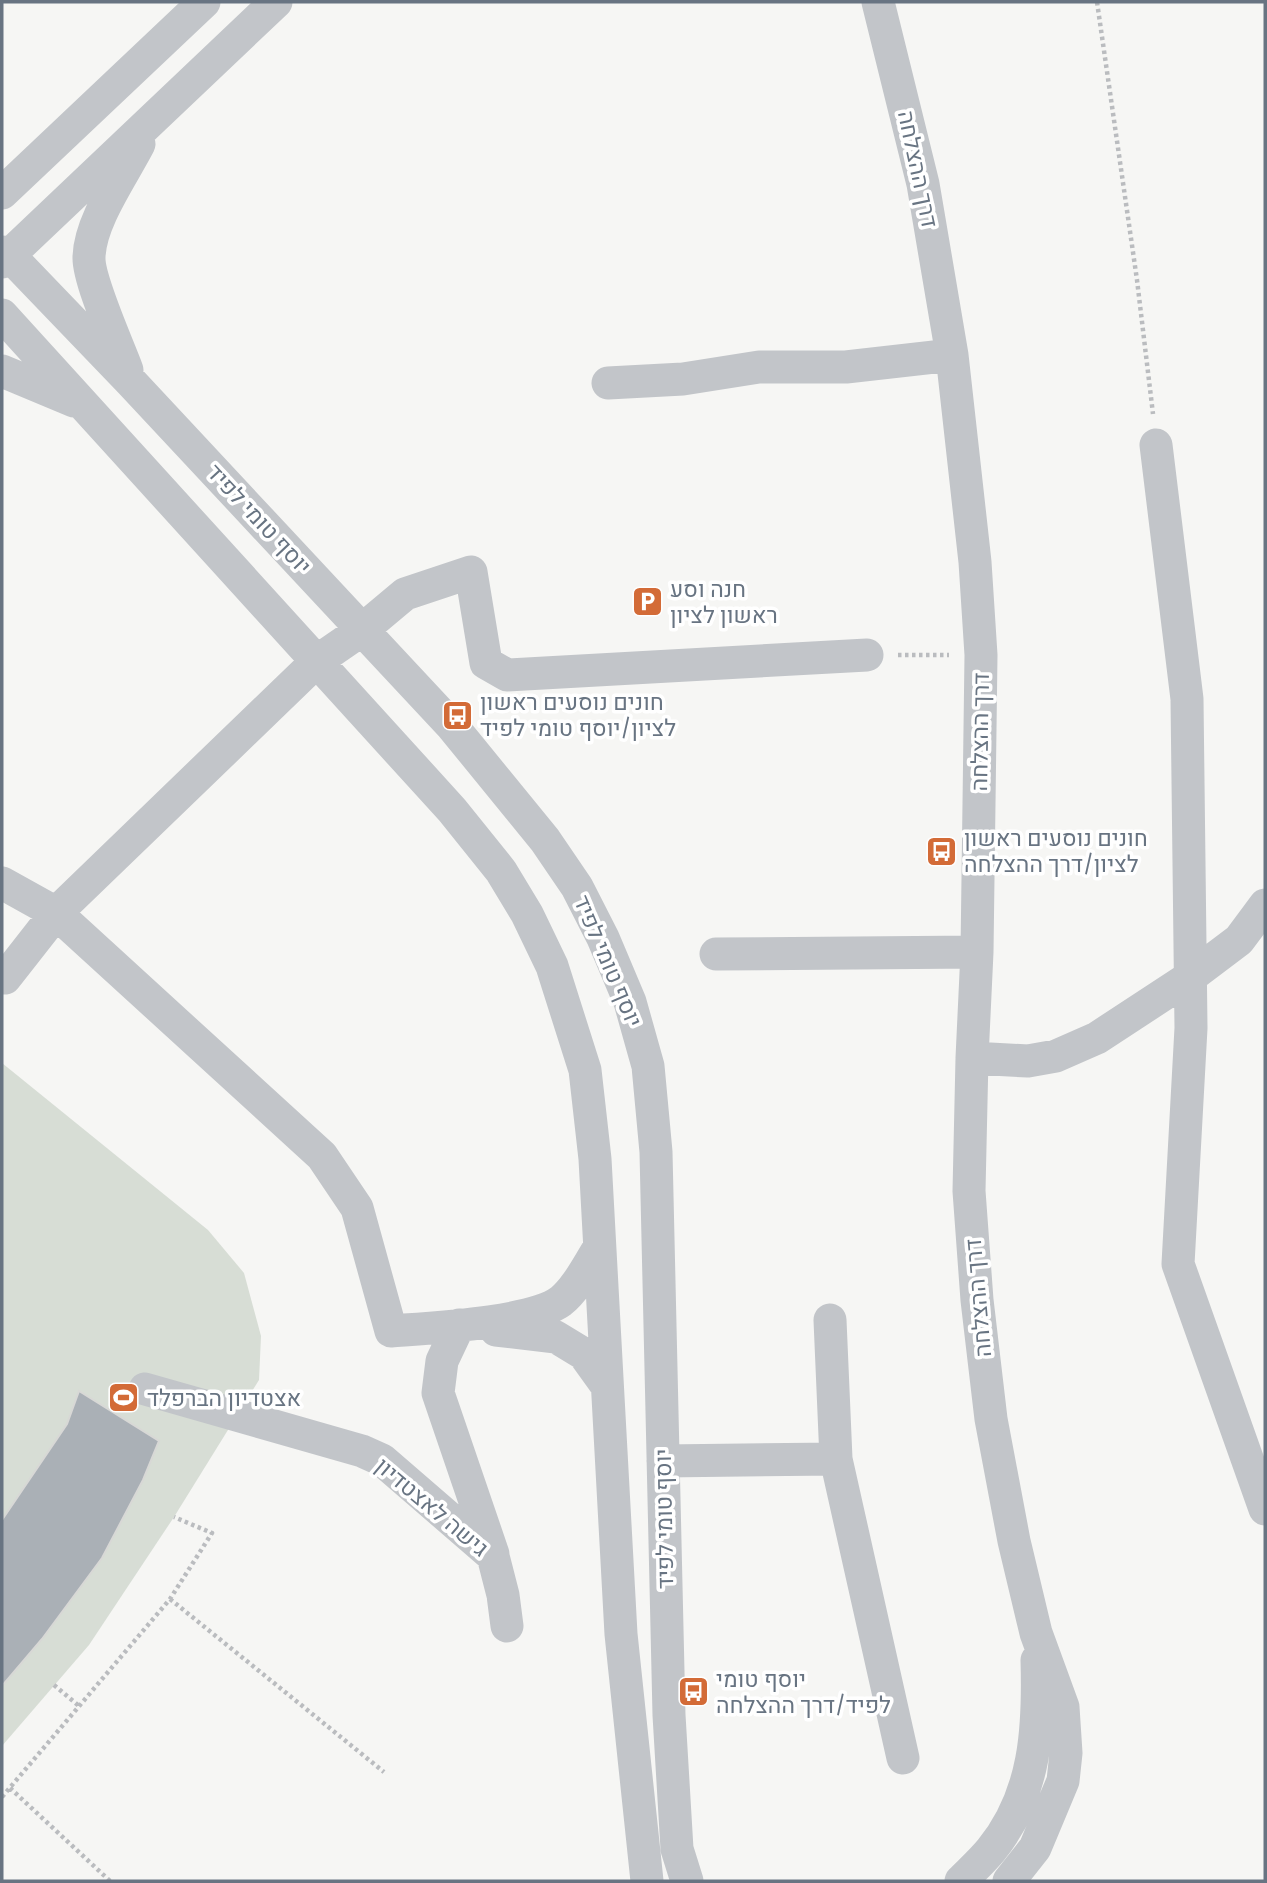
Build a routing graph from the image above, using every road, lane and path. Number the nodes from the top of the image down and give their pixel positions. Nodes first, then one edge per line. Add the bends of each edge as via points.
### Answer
1 (204, 2) edge
2 (276, 2) edge
3 (877, 2) edge
4 (1097, 2) edge
5 (152, 119) junction
6 (2, 193) edge
7 (4, 257) edge
8 (2, 315) edge
9 (952, 355) junction
10 (2, 371) edge
11 (131, 382) junction
12 (608, 383) dead end
13 (84, 405) junction
14 (1156, 445) joint
15 (362, 630) junction
16 (867, 655) joint
17 (981, 655) junction
18 (317, 661) junction
19 (2, 883) edge
20 (1265, 905) edge
21 (56, 913) junction
22 (977, 952) junction
23 (716, 954) dead end
24 (1189, 977) junction
25 (5, 978) dead end
26 (972, 1058) junction
27 (600, 1248) junction
28 (830, 1320) dead end
29 (459, 1325) junction
30 (607, 1386) junction
31 (145, 1389) dead end
32 (836, 1459) junction
33 (663, 1461) junction
34 (1265, 1509) edge
35 (174, 1517) dead end
36 (493, 1556) junction
37 (170, 1599) junction
38 (507, 1626) dead end
39 (1036, 1633) junction
40 (54, 1685) dead end
41 (79, 1706) junction
42 (903, 1758) dead end
43 (384, 1772) dead end
44 (10, 1788) junction
45 (2, 1797) edge
46 (110, 1881) edge
47 (646, 1881) edge
48 (687, 1881) edge
49 (961, 1881) edge
50 (1009, 1881) edge

1 - 6 street
2 - 5 street
3 - 9 street, דרך ההצלחה via 923,184
4 - 14 path
5 - 7 street
5 - 11 street via 94,230 89,259
7 - 11 street, יוסף טומי לפיד
8 - 13 street, יוסף טומי לפיד
9 - 12 street via 846,367 759,367 682,380
9 - 17 street, דרך ההצלחה
10 - 13 street
11 - 15 street, יוסף טומי לפיד
13 - 18 street, יוסף טומי לפיד
14 - 24 street via 1186,699
15 - 16 street via 405,594 471,572 486,663 507,675
15 - 18 street
15 - 33 street, יוסף טומי לפיד via 452,726 545,840 577,887 630,1002 648,1066 656,1152
16 - 17 path
17 - 22 street, דרך ההצלחה
18 - 21 street
18 - 27 street, יוסף טומי לפיד via 430,784 501,871 547,955 585,1070
19 - 21 street
20 - 24 street via 1239,940
21 - 25 street
21 - 29 street via 321,1156 357,1208 391,1331
22 - 23 street
22 - 26 street, דרך ההצלחה
24 - 26 street via 1097,1038 1056,1056 1028,1062
24 - 34 street via 1191,1028 1178,1264
26 - 39 street, דרך ההצלחה via 969,1191 977,1300 991,1419
27 - 29 street via 561,1301 529,1315
27 - 30 street, יוסף טומי לפיד
28 - 32 street
29 - 30 street via 556,1337 584,1353
29 - 36 street via 442,1361 438,1393
30 - 47 street, יוסף טומי לפיד via 621,1634
31 - 36 street, גישה לאצטדיון via 372,1455
32 - 33 street
32 - 42 street
33 - 48 street, יוסף טומי לפיד via 669,1715 677,1849
35 - 37 path via 212,1534
36 - 38 street, גישה לאצטדיון
37 - 41 path
37 - 43 path
39 - 49 street, דרך ההצלחה via 1038,1712 1028,1780 1005,1830
39 - 50 street, דרך ההצלחה via 1063,1707 1063,1782 1035,1849
40 - 41 path
41 - 44 path
44 - 45 path
44 - 46 path

